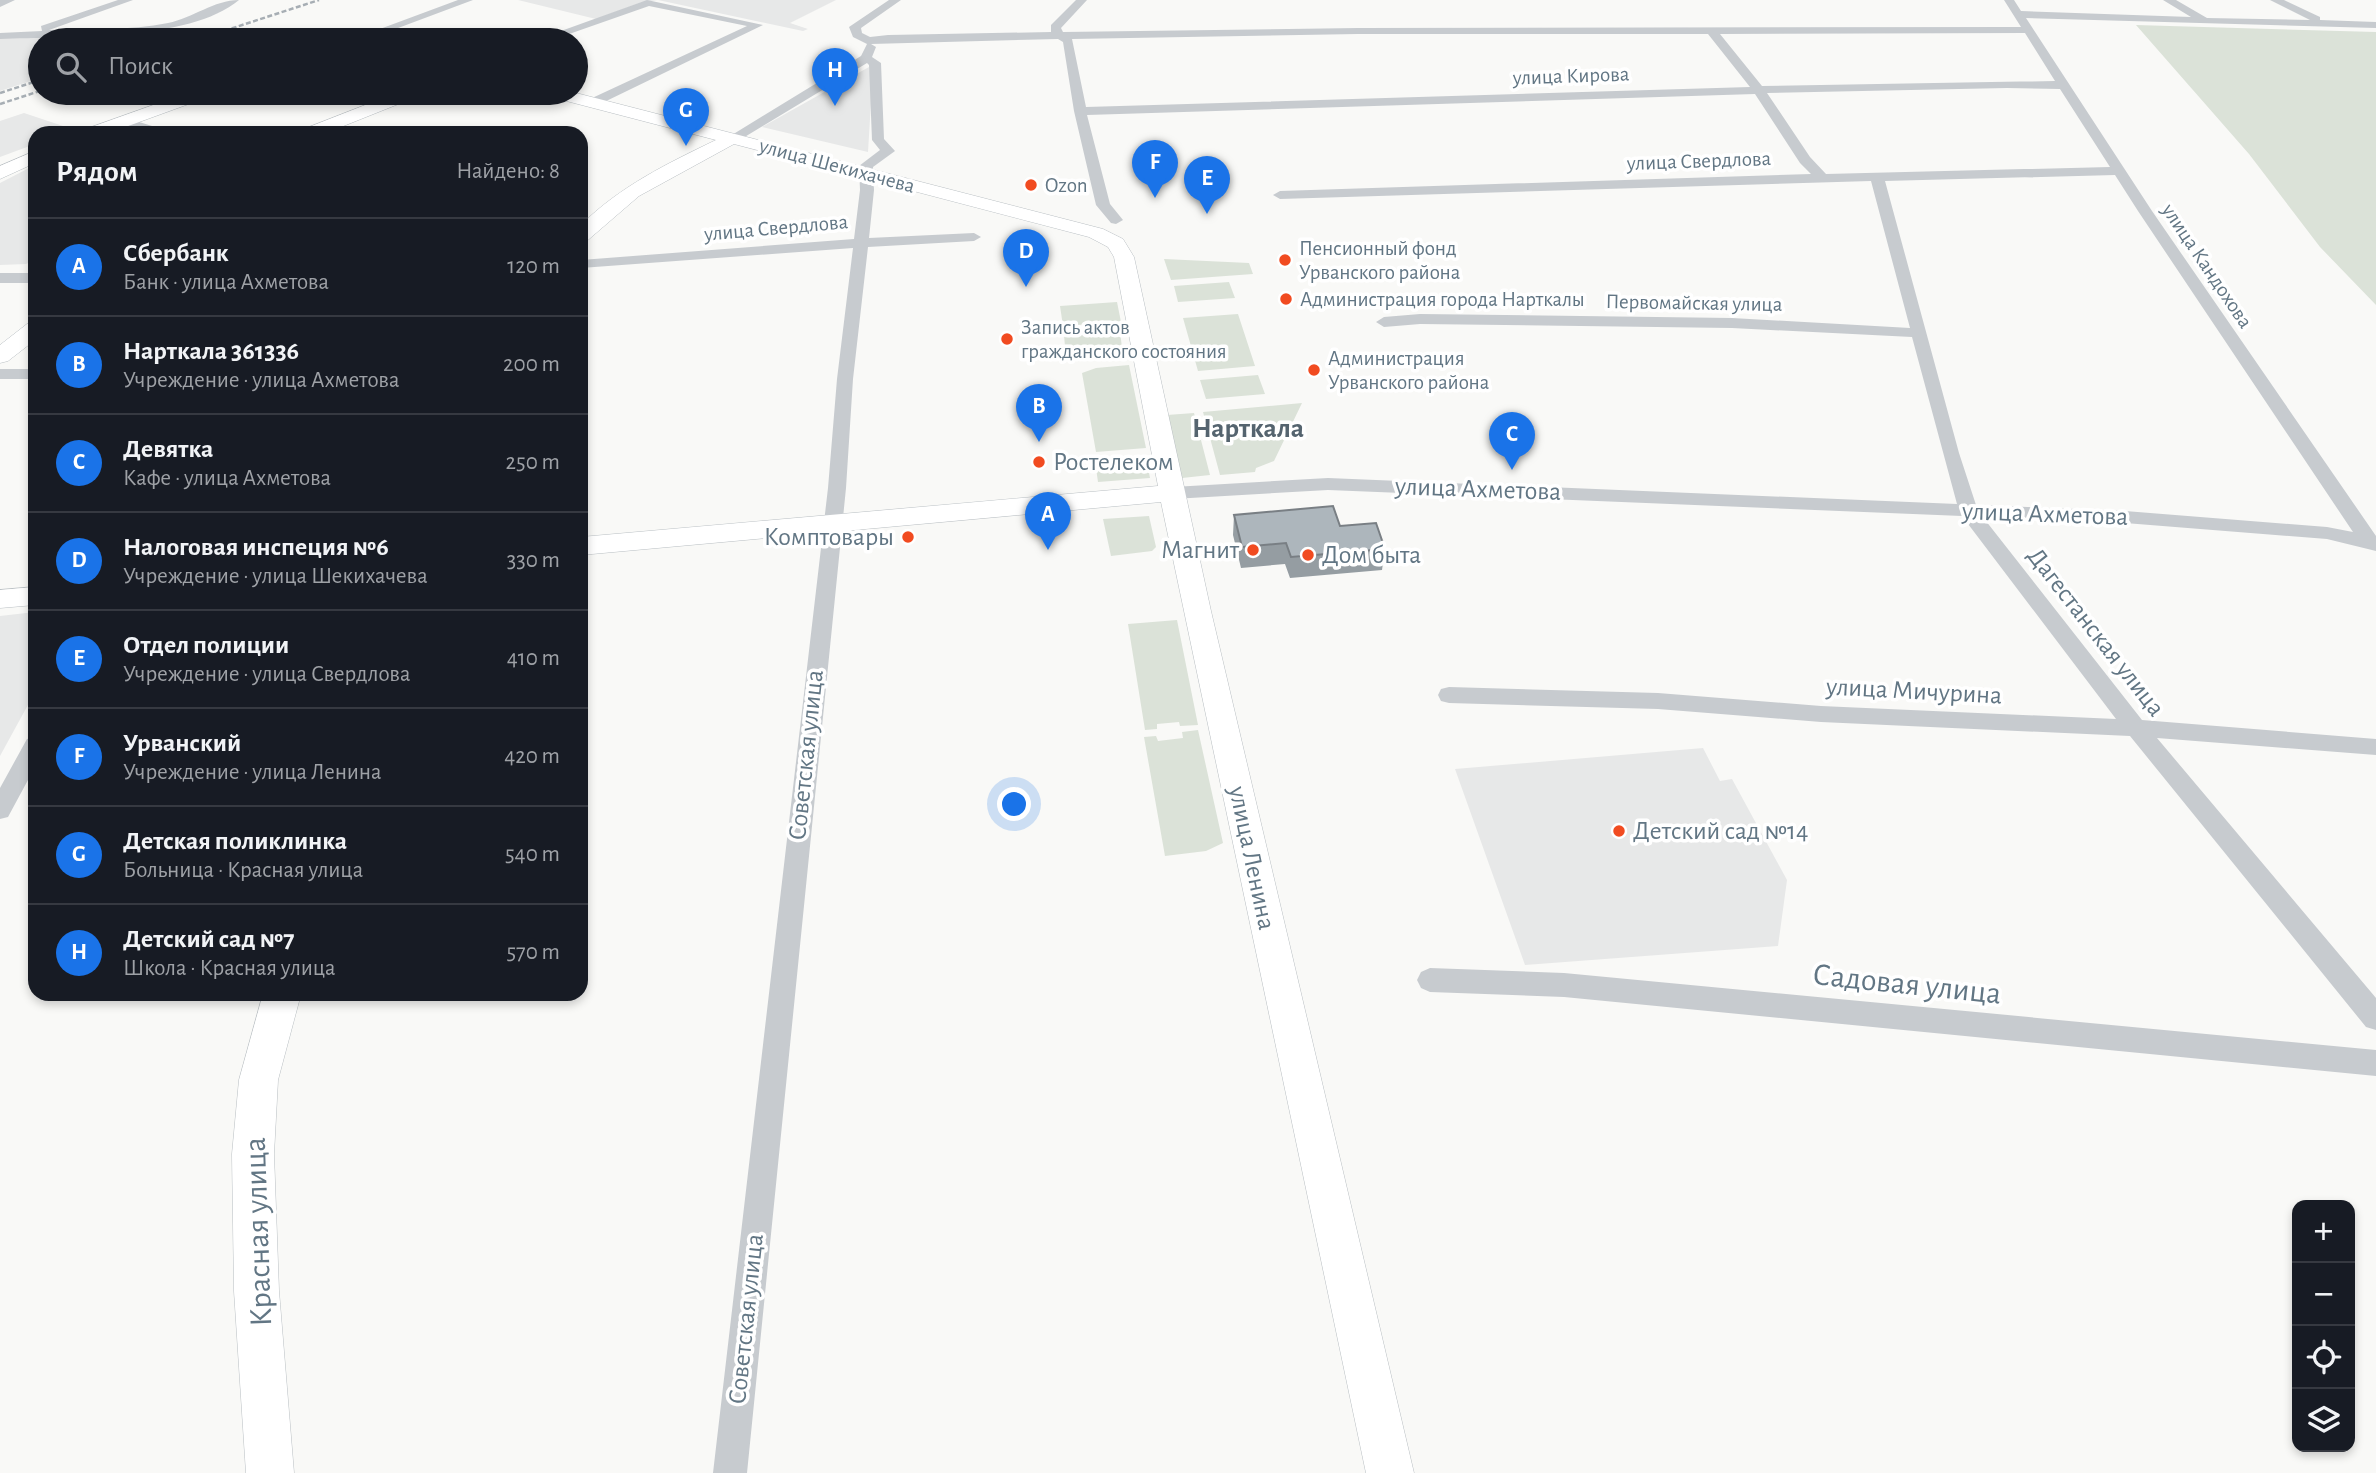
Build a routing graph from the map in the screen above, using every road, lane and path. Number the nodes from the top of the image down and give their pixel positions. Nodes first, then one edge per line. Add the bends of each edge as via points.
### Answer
1 (10, 0) edge
2 (128, 0) edge
3 (234, 0) edge
4 (468, 0) edge
5 (896, 0) edge
6 (1082, 0) edge
7 (2009, 0) edge
8 (2168, 0) edge
9 (2275, 0) edge
10 (0, 4) edge
11 (2018, 14) junction
12 (2205, 21) junction
13 (2322, 23) junction
14 (2376, 25) edge
15 (50, 28) edge
16 (146, 28) edge
17 (392, 28) edge
18 (576, 28) edge
19 (2029, 30) junction
20 (1712, 31) junction
21 (28, 35) edge
22 (1060, 35) junction
23 (0, 36) edge
24 (868, 41) junction
25 (866, 58) junction
26 (2063, 85) junction
27 (1759, 90) junction
28 (588, 101) edge
29 (594, 102) junction
30 (168, 105) edge
31 (380, 105) edge
32 (1080, 111) junction
33 (123, 121) junction
34 (110, 126) edge
35 (138, 126) edge
36 (328, 126) edge
37 (733, 138) junction
38 (28, 159) edge
39 (2120, 171) junction
40 (0, 173) edge
41 (867, 174) junction
42 (1822, 178) junction
43 (1877, 178) junction
44 (1280, 195) dead end
45 (588, 229) edge
46 (1116, 231) junction
47 (974, 237) dead end
48 (860, 243) junction
49 (588, 263) edge
50 (0, 278) edge
51 (28, 278) edge
52 (1384, 322) dead end
53 (1919, 332) junction
54 (28, 334) edge
55 (0, 356) edge
56 (28, 373) edge
57 (0, 374) edge
58 (1173, 493) junction
59 (1968, 510) junction
60 (832, 523) junction
61 (588, 545) edge
62 (2373, 545) edge
63 (28, 597) edge
64 (0, 599) edge
65 (1449, 695) dead end
66 (2136, 728) junction
67 (2376, 747) edge
68 (28, 758) edge
69 (0, 810) edge
70 (1430, 980) dead end
71 (280, 1001) edge
72 (2376, 1018) edge
73 (2376, 1063) edge
74 (270, 1473) edge
75 (730, 1473) edge
76 (1390, 1473) edge

1 - 10 street
2 - 15 street
3 - 16 street via 175,25
4 - 17 street
5 - 24 street via 855,27
6 - 22 street via 1055,27
7 - 11 street, улица Кандохова
8 - 12 street
9 - 13 street
11 - 12 street
11 - 19 street, улица Кандохова
12 - 13 street
13 - 14 street
18 - 29 street via 648,3 756,23 757,27
19 - 20 street
19 - 26 street, улица Кандохова
20 - 22 street
20 - 27 street
21 - 23 street
22 - 24 street
22 - 32 street, улица Ленина via 1068,41
24 - 25 street
25 - 37 street
25 - 41 street via 875,63 878,141 888,151 866,166
26 - 27 street, улица Кирова
26 - 39 street, улица Кандохова
27 - 32 street, улица Кирова
27 - 42 street
28 - 29 street, улица Шекихачева
29 - 37 street, улица Шекихачева
30 - 33 street
31 - 36 street
32 - 46 street, улица Ленина via 1103,205
33 - 34 street
33 - 35 street
37 - 41 street, улица Шекихачева
37 - 45 street via 625,197
38 - 40 street
39 - 43 street, улица Свердлова
39 - 62 street, улица Кандохова
41 - 46 street, улица Шекихачева via 1096,233
41 - 48 street, Советская улица
42 - 43 street, улица Свердлова
42 - 44 street, улица Свердлова
43 - 53 street, Дагестанская улица
46 - 58 street, улица Ленина
47 - 48 street, улица Свердлова
48 - 49 street, улица Свердлова
48 - 60 street, Советская улица
50 - 51 street
52 - 53 street, Первомайская улица via 1732,323
53 - 59 street, Дагестанская улица
54 - 55 street
56 - 57 street
58 - 59 street, улица Ахметова via 1328,484
58 - 60 street, улица Ахметова
58 - 76 street, улица Ленина
59 - 62 street, улица Ахметова via 2232,524 2327,533
59 - 66 street, Дагестанская улица
60 - 61 street, улица Ахметова
60 - 75 street, Советская улица
63 - 64 street
65 - 66 street, улица Мичурина via 1644,700 1821,714
66 - 67 street, улица Мичурина
66 - 72 street, Дагестанская улица
68 - 69 street
70 - 73 street, Садовая улица via 1564,985
71 - 74 street, Красная улица via 254,1107 255,1231

